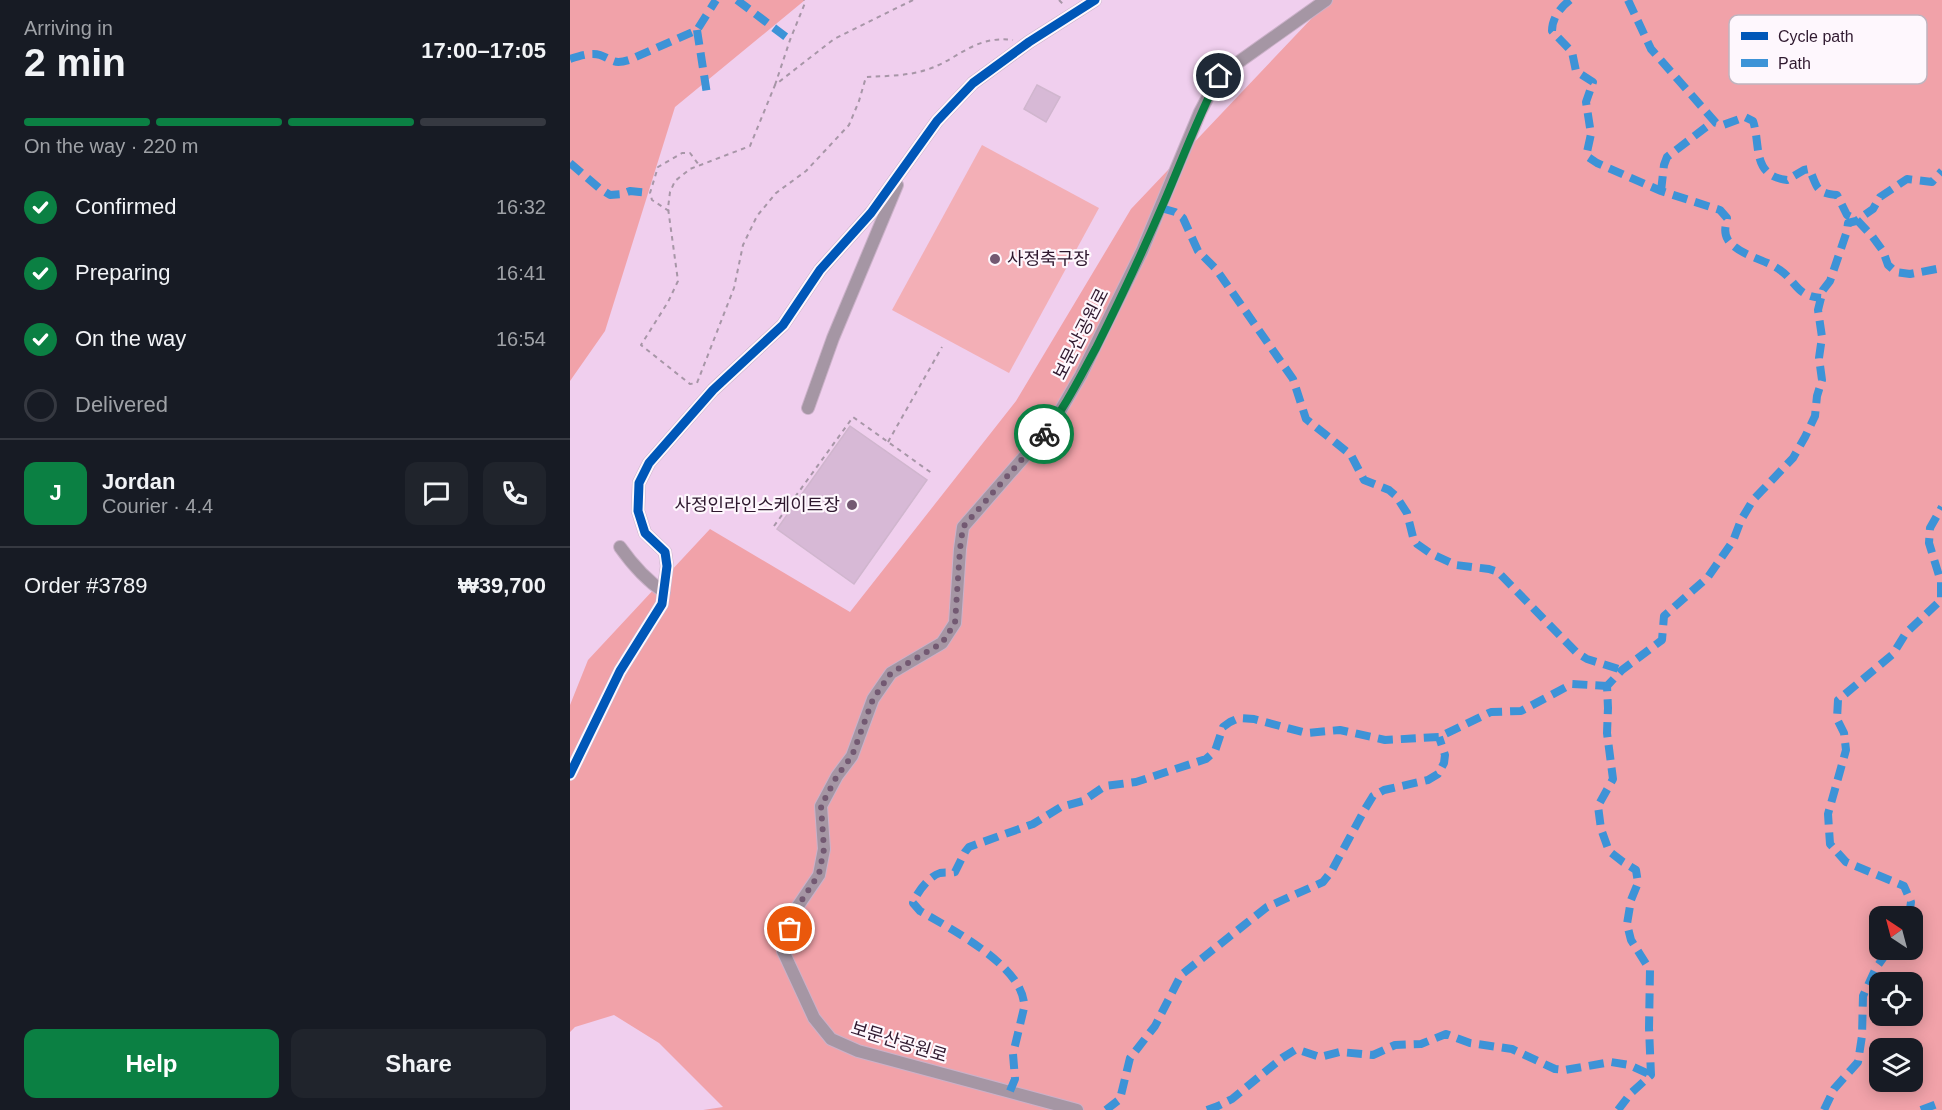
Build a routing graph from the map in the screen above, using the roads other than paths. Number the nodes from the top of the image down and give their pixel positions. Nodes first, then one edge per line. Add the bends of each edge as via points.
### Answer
1 (1095, 0) edge
2 (1326, 0) edge
3 (905, 164) junction
4 (808, 408) dead end
5 (620, 547) dead end
6 (664, 592) junction
7 (570, 774) edge
8 (1077, 1110) edge

1 - 3 street via 973,83 937,121
2 - 8 street, 보문산공원로 via 1219,76 1200,112 1143,251 1082,375 1052,425 963,527 955,623 942,643 891,673 873,699 852,756 821,806 824,849 819,874 798,906 783,951 814,1018 831,1039 858,1051
3 - 4 street via 832,338
3 - 6 street via 871,213 820,270 783,325 713,390 649,463 639,483 638,511 645,533 665,552
5 - 6 street via 651,583
6 - 7 street via 662,604 620,671

